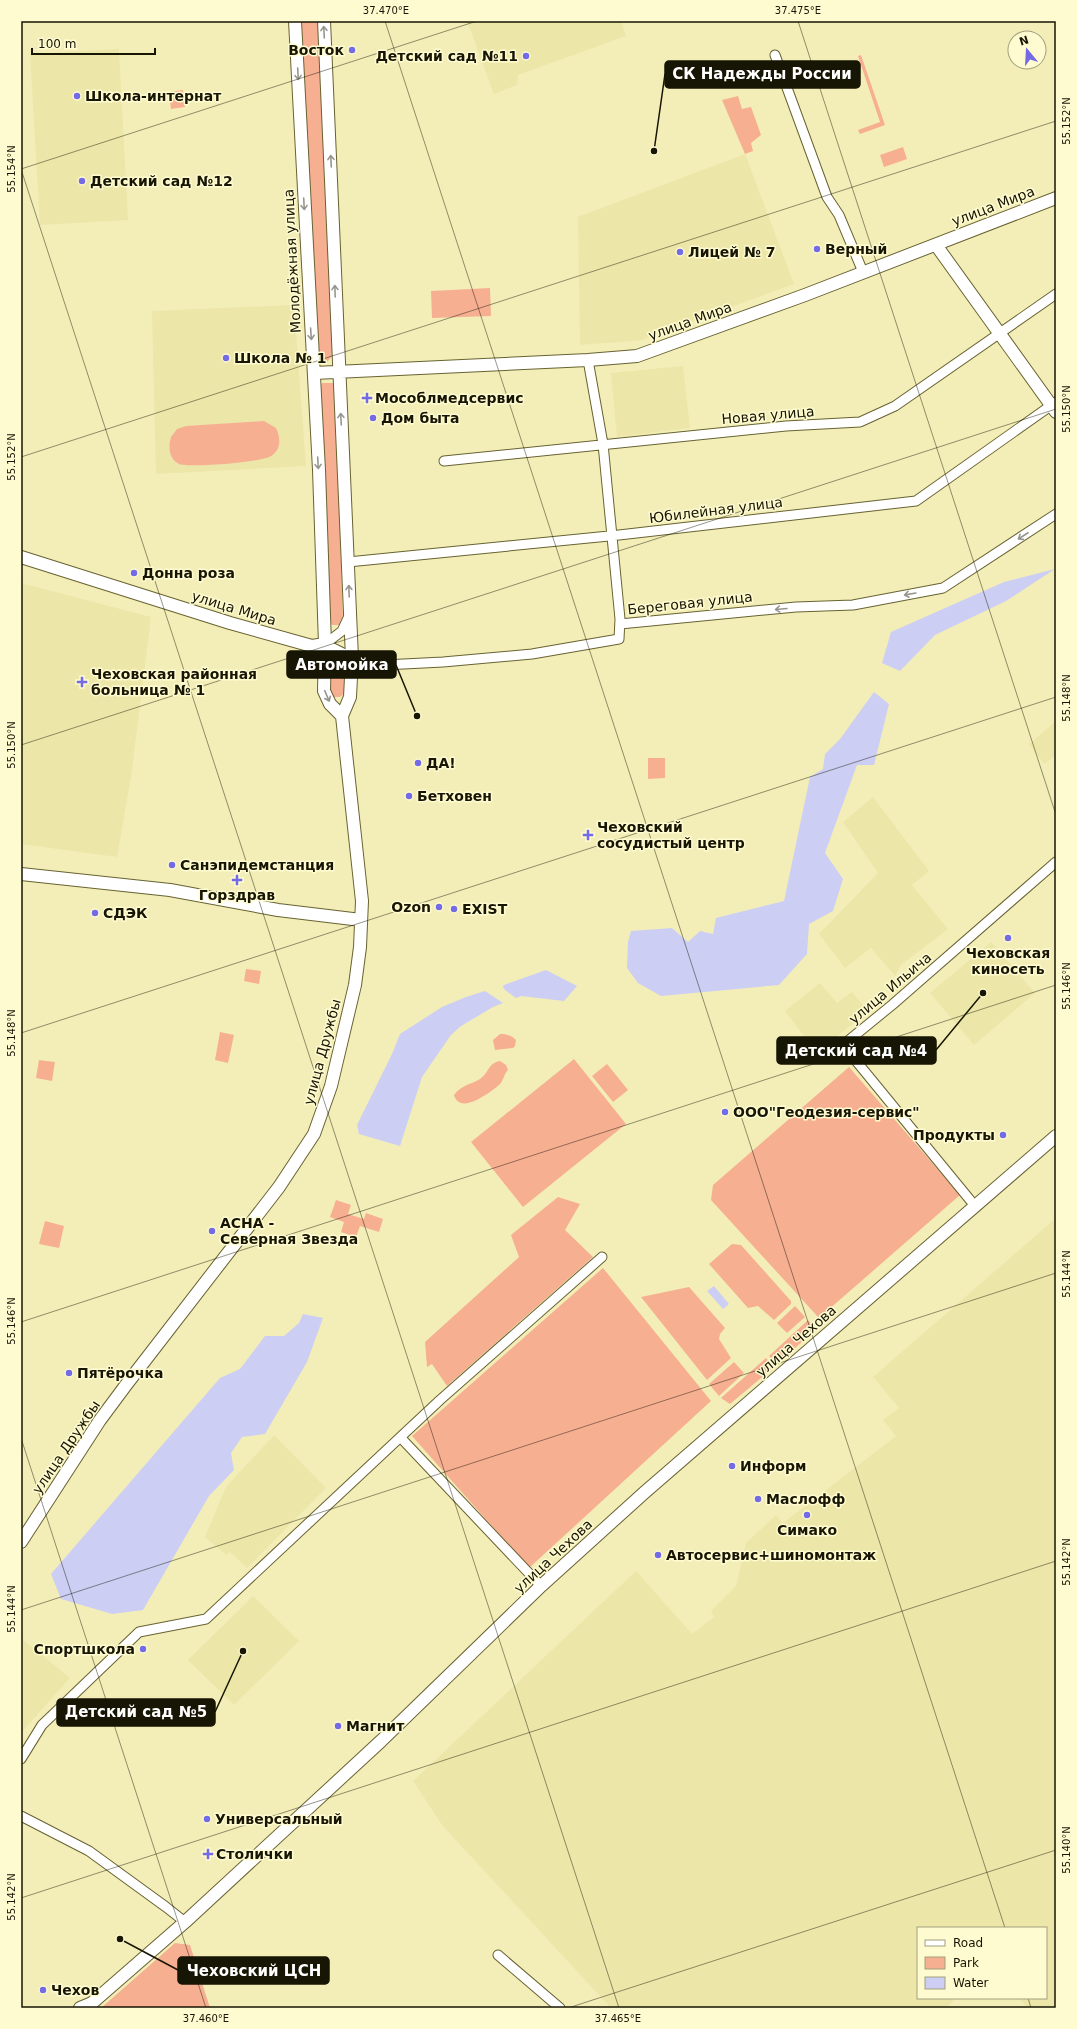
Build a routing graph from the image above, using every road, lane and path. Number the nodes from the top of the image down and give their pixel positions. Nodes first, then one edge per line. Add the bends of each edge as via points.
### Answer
1 (295, 21) edge
2 (324, 21) edge
3 (775, 55) dead end
4 (1056, 198) edge
5 (936, 245) junction
6 (863, 272) junction
7 (1056, 294) edge
8 (998, 334) junction
9 (588, 360) junction
10 (338, 372) junction
11 (314, 374) junction
12 (1054, 407) edge
13 (603, 444) junction
14 (444, 461) dead end
15 (1056, 514) edge
16 (612, 536) junction
17 (21, 557) edge
18 (348, 562) junction
19 (348, 618) junction
20 (324, 620) junction
21 (620, 624) junction
22 (325, 644) junction
23 (352, 658) junction
24 (342, 716) junction
25 (1056, 862) edge
26 (21, 874) edge
27 (361, 920) junction
28 (1056, 1136) edge
29 (975, 1206) junction
30 (602, 1257) dead end
31 (401, 1438) junction
32 (21, 1542) edge
33 (541, 1586) junction
34 (21, 1759) edge
35 (21, 1816) edge
36 (185, 1922) junction
37 (498, 1955) dead end
38 (80, 2008) edge
39 (560, 2008) edge

1 -> 11 street, Молодёжная улица
10 -> 2 street
3 - 6 street via 827,197 839,215
4 - 5 street, улица Мира
5 - 6 street, улица Мира
5 - 8 street
6 - 9 street, улица Мира via 637,356
7 - 8 street, Новая улица
8 - 12 street
8 - 13 street, Новая улица via 895,406 860,422 786,426
9 - 10 street, улица Мира
9 - 13 street
10 - 11 street, улица Мира
18 -> 10 street
11 -> 20 street, Молодёжная улица
12 - 16 street, Юбилейная улица via 916,501
13 - 14 street, Новая улица
13 - 16 street
15 -> 21 street, Береговая улица via 943,588 853,605 796,607
16 - 18 street, Юбилейная улица
16 - 21 street
17 - 22 street, улица Мира via 230,623 312,646
19 -> 18 street
19 - 20 street via 337,630 332,629
19 - 22 street via 342,631
19 - 23 street
20 - 22 street, Молодёжная улица
21 - 23 street, Береговая улица via 619,639 532,654 384,665 367,665
22 - 23 street, Береговая улица
22 -> 24 street via 324,691 330,704
23 - 24 street, улица Дружбы via 350,698
24 - 27 street, улица Дружбы via 362,901
25 - 29 street, улица Ильича via 843,1046
26 - 27 street via 170,890 278,910
27 - 32 street, улица Дружбы via 355,985 331,1086 314,1134 279,1187 117,1397
28 - 29 street, улица Чехова
29 - 33 street, улица Чехова via 692,1451
30 - 31 street
31 - 33 street
31 - 34 street via 206,1619 139,1632 42,1725
33 - 36 street, улица Чехова via 375,1746
35 - 36 street via 89,1851
36 - 38 street, улица Чехова via 92,2003
37 - 39 street

